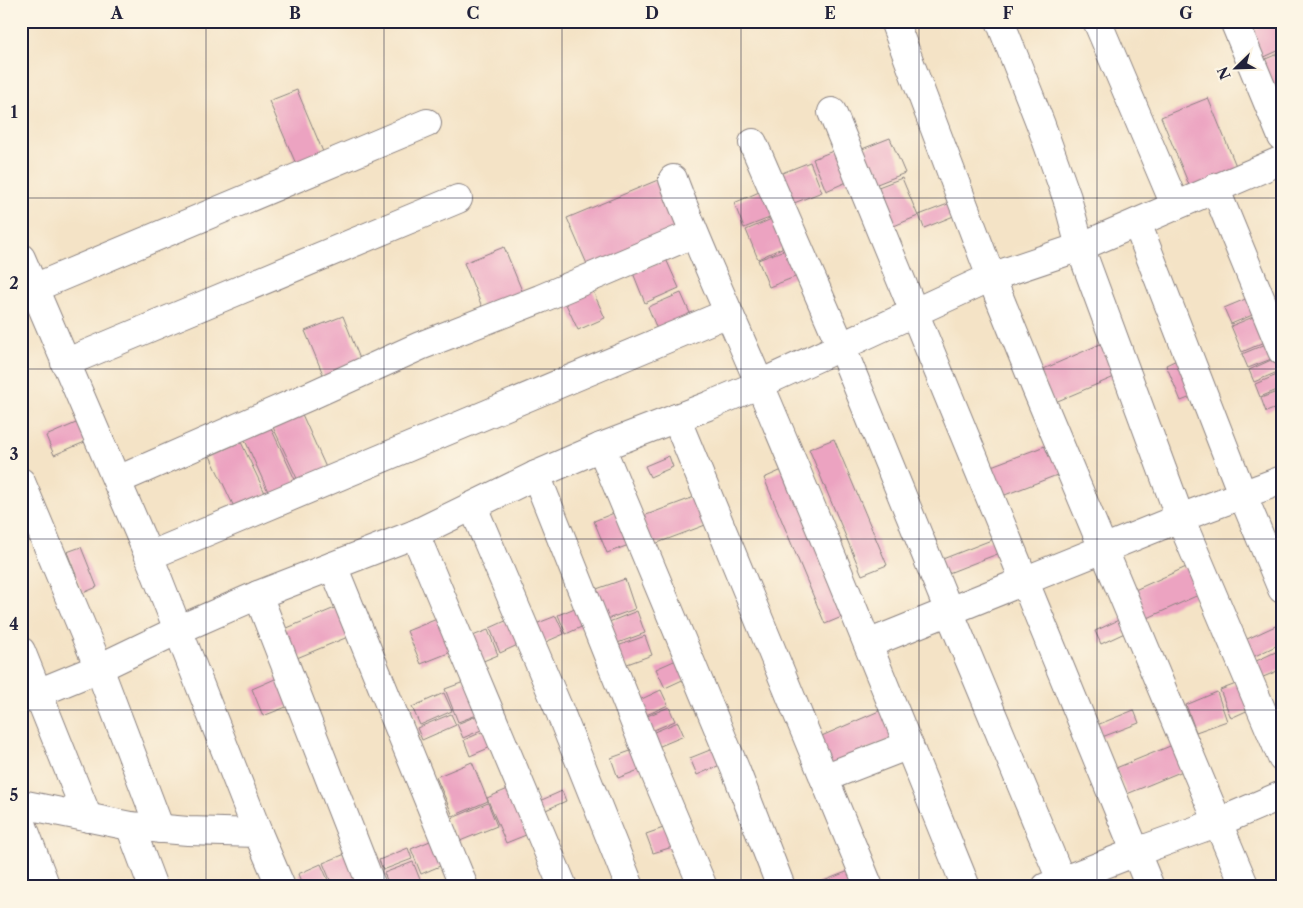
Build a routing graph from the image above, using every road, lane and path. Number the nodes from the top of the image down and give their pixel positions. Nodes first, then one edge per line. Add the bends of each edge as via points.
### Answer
1 (894, 21) edge
2 (1000, 21) edge
3 (1097, 21) edge
4 (1234, 21) edge
5 (832, 112) dead end
6 (427, 123) dead end
7 (1282, 137) edge
8 (753, 143) dead end
9 (1279, 170) edge
10 (673, 179) dead end
11 (1215, 188) junction
12 (458, 199) dead end
13 (1175, 206) junction
14 (1136, 223) junction
15 (694, 234) junction
16 (1080, 247) junction
17 (21, 258) edge
18 (991, 277) junction
19 (34, 288) junction
20 (728, 313) junction
21 (913, 313) junction
22 (841, 346) junction
23 (1282, 351) edge
24 (66, 363) junction
25 (760, 384) junction
26 (676, 418) junction
27 (601, 447) junction
28 (536, 475) junction
29 (118, 480) junction
30 (1282, 480) edge
31 (21, 482) edge
32 (1243, 496) junction
33 (473, 507) junction
34 (1180, 518) junction
35 (415, 534) junction
36 (1103, 549) junction
37 (149, 556) junction
38 (333, 566) junction
39 (1024, 580) junction
40 (1282, 589) edge
41 (258, 595) junction
42 (949, 611) junction
43 (178, 630) junction
44 (868, 644) junction
45 (21, 651) edge
46 (99, 668) junction
47 (30, 696) edge
48 (909, 745) junction
49 (1282, 758) edge
50 (824, 778) junction
51 (1282, 795) edge
52 (21, 804) edge
53 (88, 818) junction
54 (21, 821) edge
55 (1219, 822) junction
56 (130, 826) junction
57 (160, 829) junction
58 (258, 833) junction
59 (1136, 852) junction
60 (35, 877) edge
61 (1058, 885) edge
62 (153, 887) edge
63 (281, 887) edge
64 (372, 887) edge
65 (464, 887) edge
66 (563, 887) edge
67 (630, 887) edge
68 (703, 887) edge
69 (781, 887) edge
70 (869, 887) edge
71 (966, 887) edge
72 (1150, 887) edge
73 (1245, 887) edge

1 - 18 street
2 - 16 street via 1041,125
3 - 13 street
4 - 7 street
5 - 21 street
6 - 19 street
8 - 22 street
9 - 11 street
10 - 15 street
11 - 13 street
11 - 23 street
12 - 24 street
13 - 14 street
14 - 16 street
14 - 32 street
15 - 20 street
15 - 29 street via 420,346
16 - 18 street
16 - 34 street
17 - 19 street
18 - 21 street
18 - 36 street
19 - 24 street
20 - 25 street
20 - 37 street
21 - 22 street
21 - 39 street
22 - 25 street
22 - 42 street
24 - 29 street
25 - 26 street
25 - 44 street
26 - 27 street
26 - 50 street
27 - 28 street
27 - 69 street
28 - 33 street
28 - 68 street
29 - 37 street
30 - 32 street
31 - 46 street
32 - 34 street
32 - 40 street
33 - 35 street
33 - 67 street
34 - 36 street
34 - 49 street
35 - 38 street
35 - 66 street
36 - 39 street
36 - 55 street
37 - 43 street
38 - 41 street
38 - 65 street
39 - 42 street
39 - 59 street
41 - 43 street
41 - 64 street
42 - 44 street
42 - 61 street
43 - 46 street
43 - 58 street
44 - 48 street
45 - 47 street
46 - 47 street
46 - 57 street
47 - 53 street
48 - 50 street
48 - 71 street
50 - 70 street
51 - 55 street
52 - 53 street
53 - 56 street
54 - 60 street
55 - 59 street
55 - 73 street
56 - 57 street
56 - 62 street
57 - 58 street
58 - 63 street
59 - 61 street
59 - 72 street

